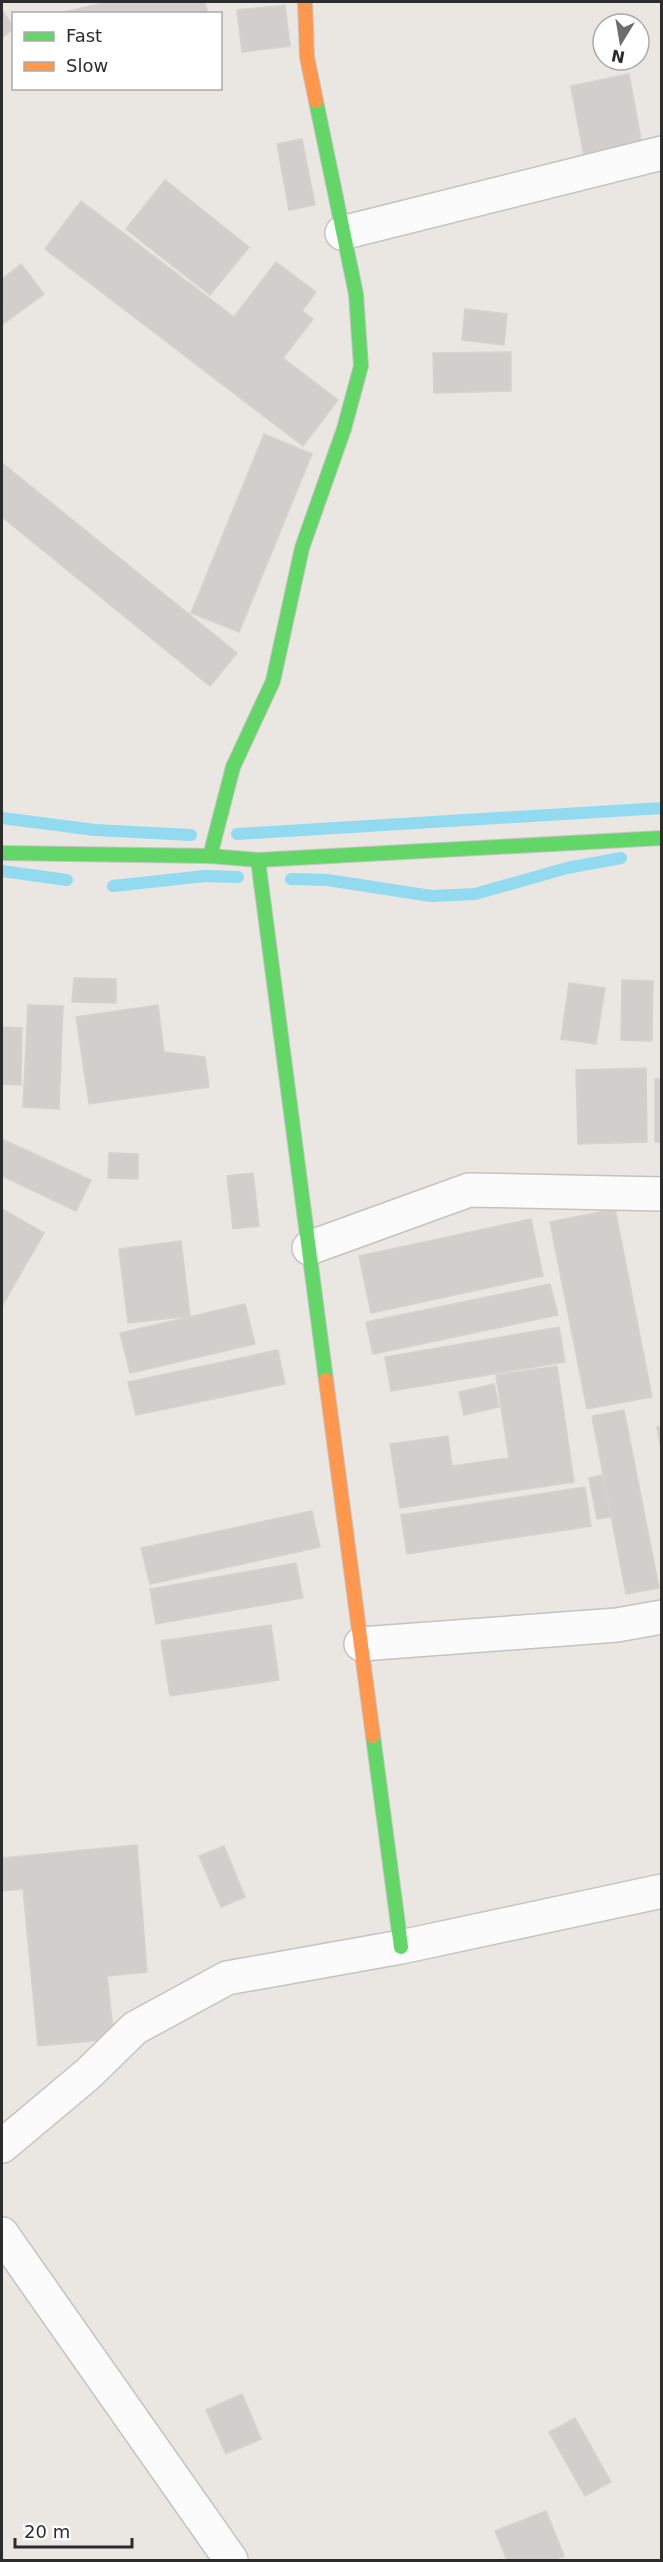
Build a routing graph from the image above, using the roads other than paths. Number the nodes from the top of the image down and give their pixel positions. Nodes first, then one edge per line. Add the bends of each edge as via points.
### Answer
1 (305, 2) edge
2 (662, 153) edge
3 (342, 233) junction
4 (662, 838) edge
5 (2, 853) edge
6 (210, 856) junction
7 (258, 860) junction
8 (662, 1194) edge
9 (309, 1248) junction
10 (662, 1617) edge
11 (361, 1644) junction
12 (662, 1891) edge
13 (401, 1947) junction
14 (2, 2146) edge
15 (2, 2234) edge
16 (231, 2560) edge

1 - 3 street via 307,57
2 - 3 street
3 - 6 street via 356,294 361,366 344,429 302,548 273,681 233,766
4 - 7 street
5 - 6 street
6 - 7 street
7 - 9 street
8 - 9 street via 469,1190
9 - 11 street
10 - 11 street via 617,1625
11 - 13 street
12 - 13 street
13 - 14 street via 227,1978 135,2028 88,2074
15 - 16 street

